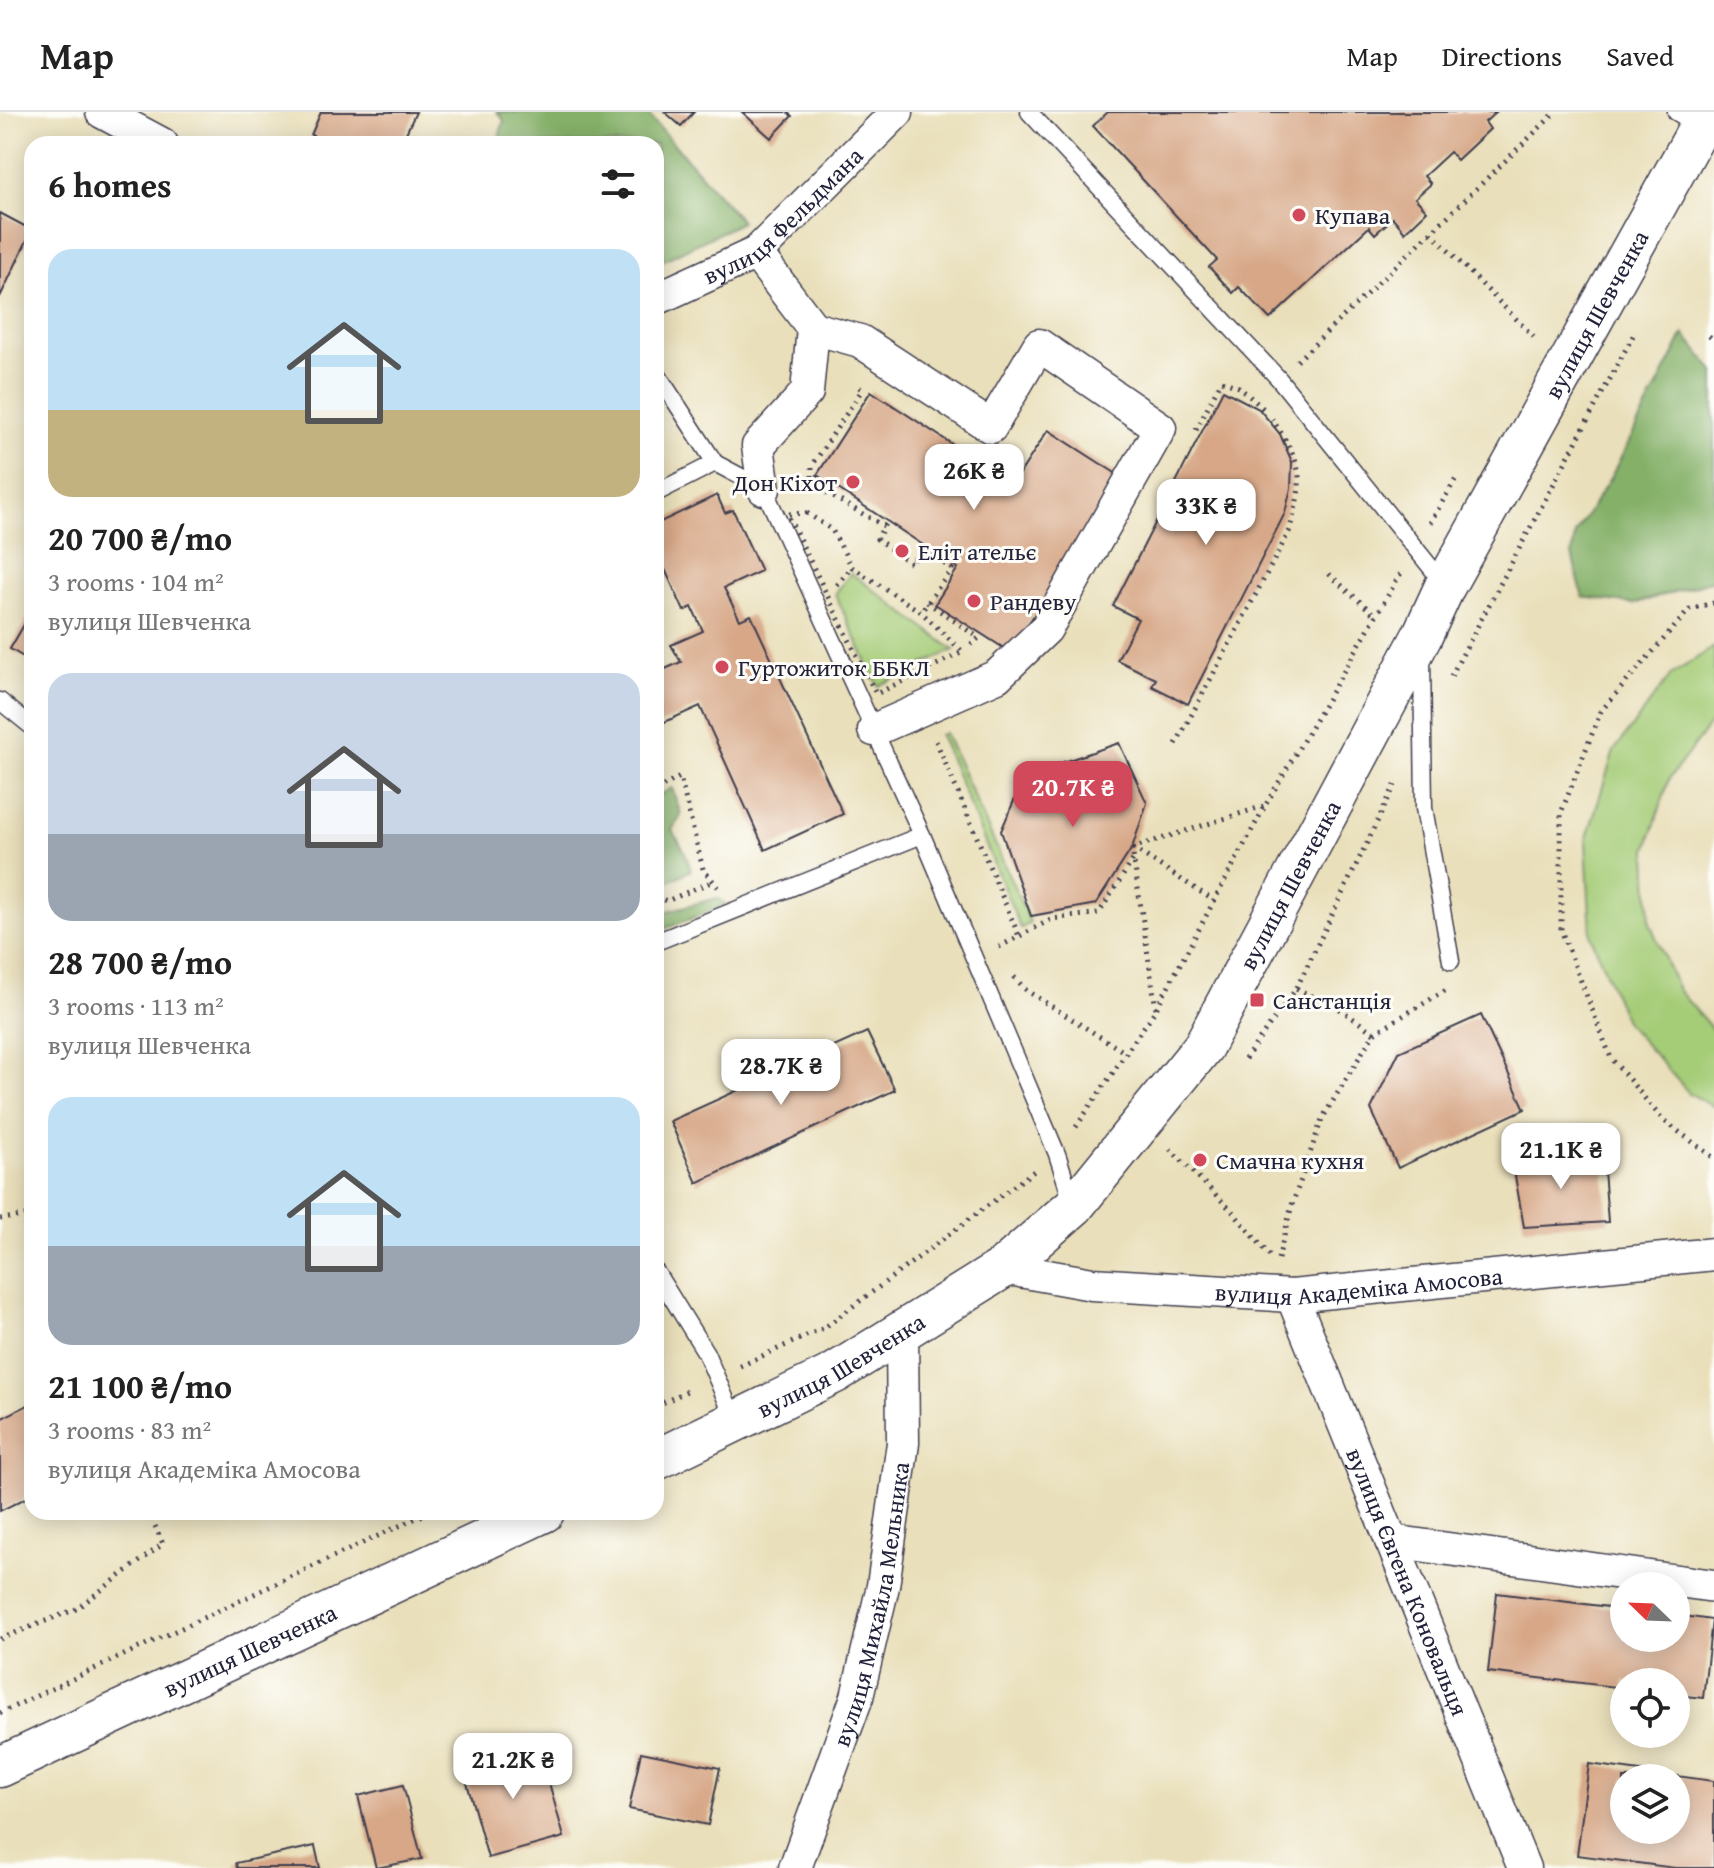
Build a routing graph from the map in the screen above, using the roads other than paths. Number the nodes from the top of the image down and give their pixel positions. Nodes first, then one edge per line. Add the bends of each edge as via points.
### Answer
1 (102, 112) edge
2 (897, 112) edge
3 (1029, 112) edge
4 (1694, 117) edge
5 (147, 136) edge
6 (756, 253) junction
7 (664, 295) edge
8 (813, 328) junction
9 (664, 384) edge
10 (715, 463) junction
11 (664, 489) edge
12 (764, 489) junction
13 (1445, 586) junction
14 (1422, 636) junction
15 (0, 701) edge
16 (24, 720) edge
17 (874, 730) junction
18 (922, 835) junction
19 (664, 939) edge
20 (1451, 961) road end
21 (1074, 1206) junction
22 (1714, 1254) edge
23 (1003, 1268) junction
24 (664, 1285) edge
25 (1292, 1296) junction
26 (902, 1331) junction
27 (736, 1422) junction
28 (664, 1456) edge
29 (527, 1520) edge
30 (1391, 1541) junction
31 (1714, 1586) edge
32 (0, 1767) edge
33 (795, 1868) edge
34 (1524, 1868) edge

1 - 5 street
2 - 6 street, вулиця Фельдмана
3 - 13 lane via 1279,379
4 - 13 street, вулиця Шевченка
6 - 7 street, вулиця Фельдмана
6 - 8 street
8 - 12 street via 807,392 758,446
8 - 17 street via 860,341 991,427 1039,345 1160,428 1046,629 997,676
9 - 10 lane
10 - 11 lane
10 - 12 lane
12 - 17 lane
13 - 14 street, вулиця Шевченка
14 - 20 lane via 1424,808
14 - 21 street, вулиця Шевченка via 1203,1047
15 - 16 lane
17 - 18 lane
18 - 19 lane
18 - 21 lane
21 - 23 street, вулиця Шевченка
22 - 25 street, вулиця Академіка Амосова
23 - 25 street, вулиця Академіка Амосова via 1092,1284
23 - 26 street, вулиця Шевченка
24 - 27 lane via 706,1353
25 - 30 street, вулиця Євгена Коновальця
26 - 27 street, вулиця Шевченка via 835,1373
26 - 33 street, вулиця Михайла Мельника via 903,1443 883,1586 857,1697
27 - 28 street, вулиця Шевченка
29 - 32 street, вулиця Шевченка
30 - 31 street
30 - 34 street, вулиця Євгена Коновальця

